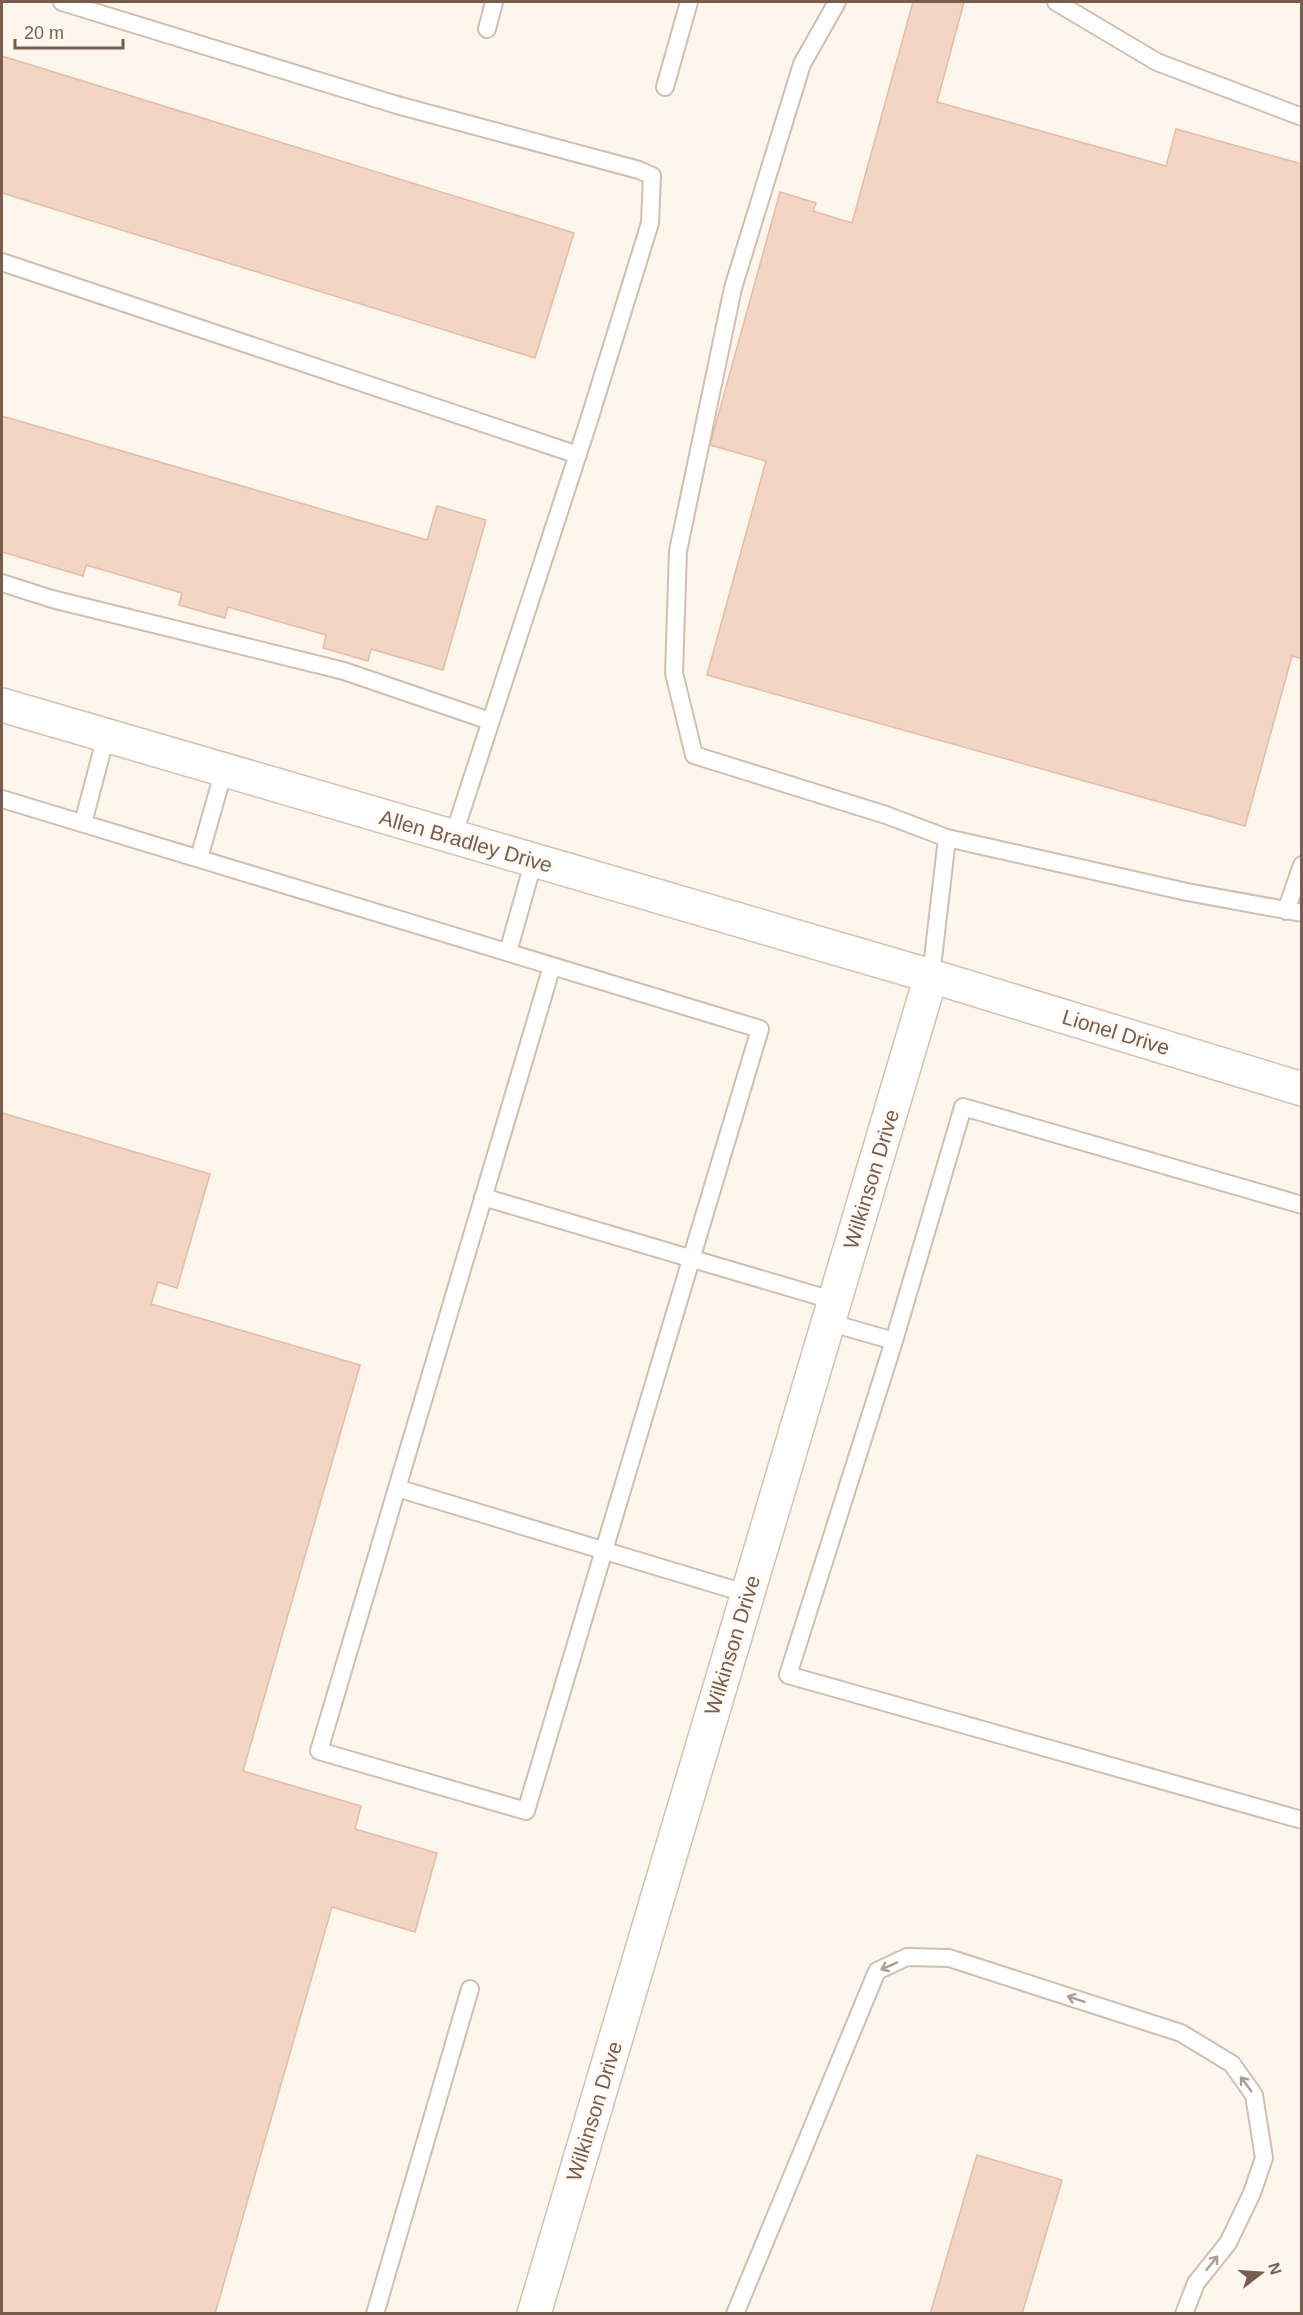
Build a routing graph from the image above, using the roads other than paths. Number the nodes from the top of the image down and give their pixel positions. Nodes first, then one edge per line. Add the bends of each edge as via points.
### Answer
1 (62, 2) edge
2 (494, 2) edge
3 (689, 2) edge
4 (837, 2) edge
5 (1056, 2) edge
6 (487, 29) dead end
7 (665, 87) dead end
8 (1302, 117) edge
9 (2, 262) edge
10 (578, 455) junction
11 (2, 583) edge
12 (2, 705) edge
13 (490, 721) junction
14 (106, 736) junction
15 (224, 771) junction
16 (2, 799) edge
17 (83, 824) junction
18 (453, 837) junction
19 (947, 838) junction
20 (199, 858) junction
21 (534, 860) junction
22 (1302, 865) edge
23 (1294, 912) edge
24 (508, 952) junction
25 (552, 966) junction
26 (931, 976) junction
27 (1302, 1089) edge
28 (483, 1197) junction
29 (1302, 1205) edge
30 (692, 1258) junction
31 (831, 1311) junction
32 (894, 1341) junction
33 (397, 1488) junction
34 (604, 1550) junction
35 (748, 1594) junction
36 (1302, 1820) edge
37 (470, 1989) dead end
38 (375, 2313) edge
39 (534, 2313) edge
40 (735, 2313) edge
41 (1184, 2313) edge

1 - 10 lane via 397,105 652,176 650,223
2 - 6 lane
3 - 7 lane
4 - 19 lane via 802,64 733,288 678,551 674,673 694,755
5 - 8 lane via 1157,62
9 - 10 lane
10 - 13 lane
11 - 13 lane via 344,672
12 - 14 street, Allen Bradley Drive
13 - 18 lane
14 - 15 street, Allen Bradley Drive
14 - 17 lane
15 - 18 street, Allen Bradley Drive
15 - 20 lane
16 - 17 lane
17 - 20 lane
18 - 21 street, Allen Bradley Drive
19 - 23 lane
19 - 26 lane
20 - 24 lane
21 - 24 lane
21 - 26 street, Allen Bradley Drive
22 - 23 lane
24 - 25 lane
25 - 28 lane
25 - 30 lane via 760,1029
26 - 27 street, Lionel Drive
26 - 31 street, Wilkinson Drive
28 - 30 lane
28 - 33 lane
29 - 32 lane via 963,1107
30 - 31 lane
30 - 34 lane
31 - 32 lane
31 - 35 street, Wilkinson Drive
32 - 36 lane via 788,1675
33 - 34 lane
33 - 34 lane via 319,1751 526,1811
34 - 35 lane
35 - 39 street, Wilkinson Drive
37 - 38 lane
41 -> 40 lane via 1196,2283 1228,2243 1264,2158 1254,2095 1232,2064 1181,2033 949,1958 928,1957 907,1957 877,1971

